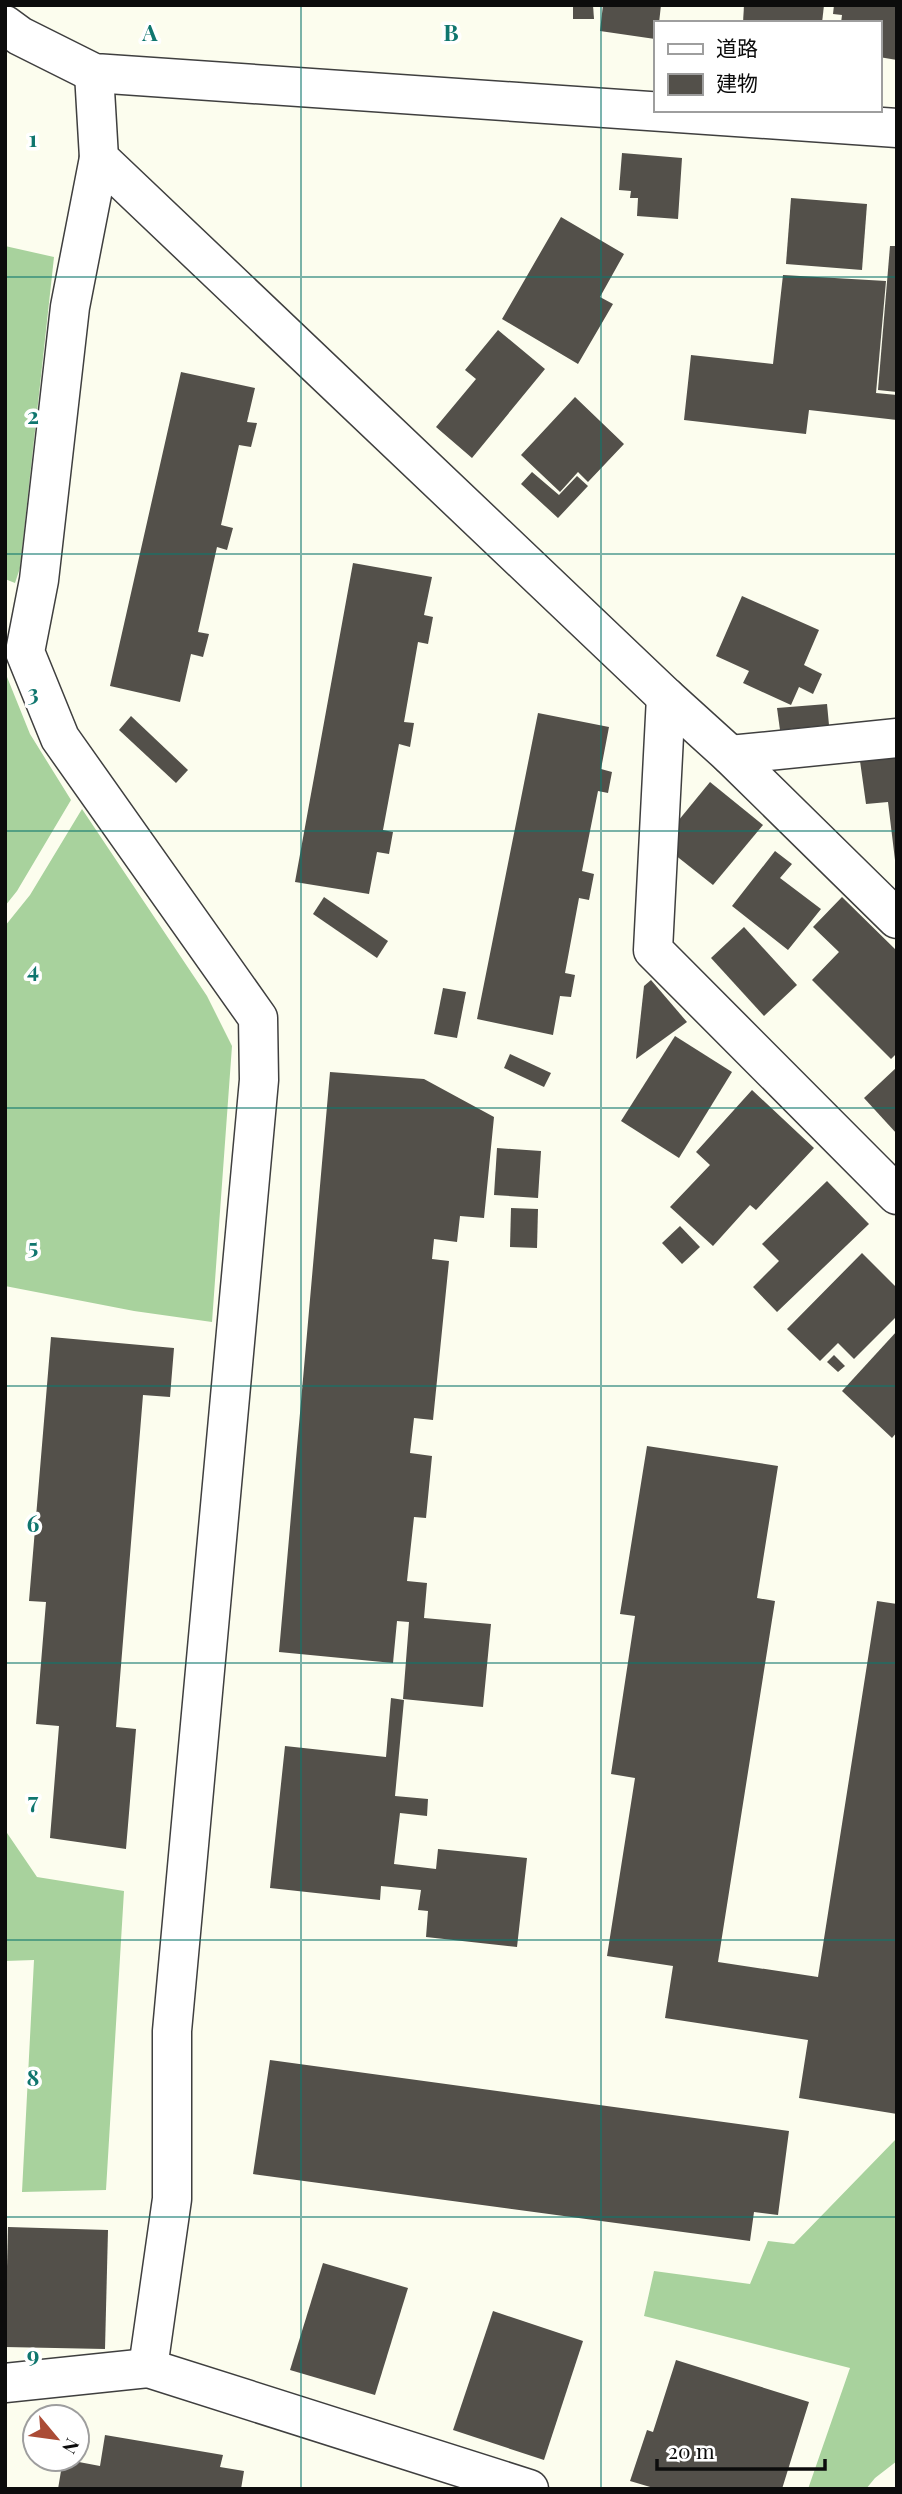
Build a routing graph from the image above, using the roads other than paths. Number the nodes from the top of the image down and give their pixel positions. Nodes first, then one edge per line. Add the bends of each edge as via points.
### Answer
1 (5, 25) edge
2 (94, 73) junction
3 (654, 111) edge
4 (663, 112) edge
5 (897, 128) edge
6 (99, 158) junction
7 (666, 697) junction
8 (897, 737) edge
9 (730, 755) junction
10 (897, 919) edge
11 (897, 1195) edge
12 (148, 2368) junction
13 (5, 2383) edge
14 (524, 2488) edge

1 - 2 street
2 - 3 street
2 - 6 street
4 - 5 street
6 - 7 street
6 - 12 street via 69,307 39,580 25,652 60,738 258,1018 259,1080 172,2031 172,2199
7 - 9 street
7 - 11 street via 653,950
8 - 9 street
9 - 10 street
12 - 13 street
12 - 14 street

